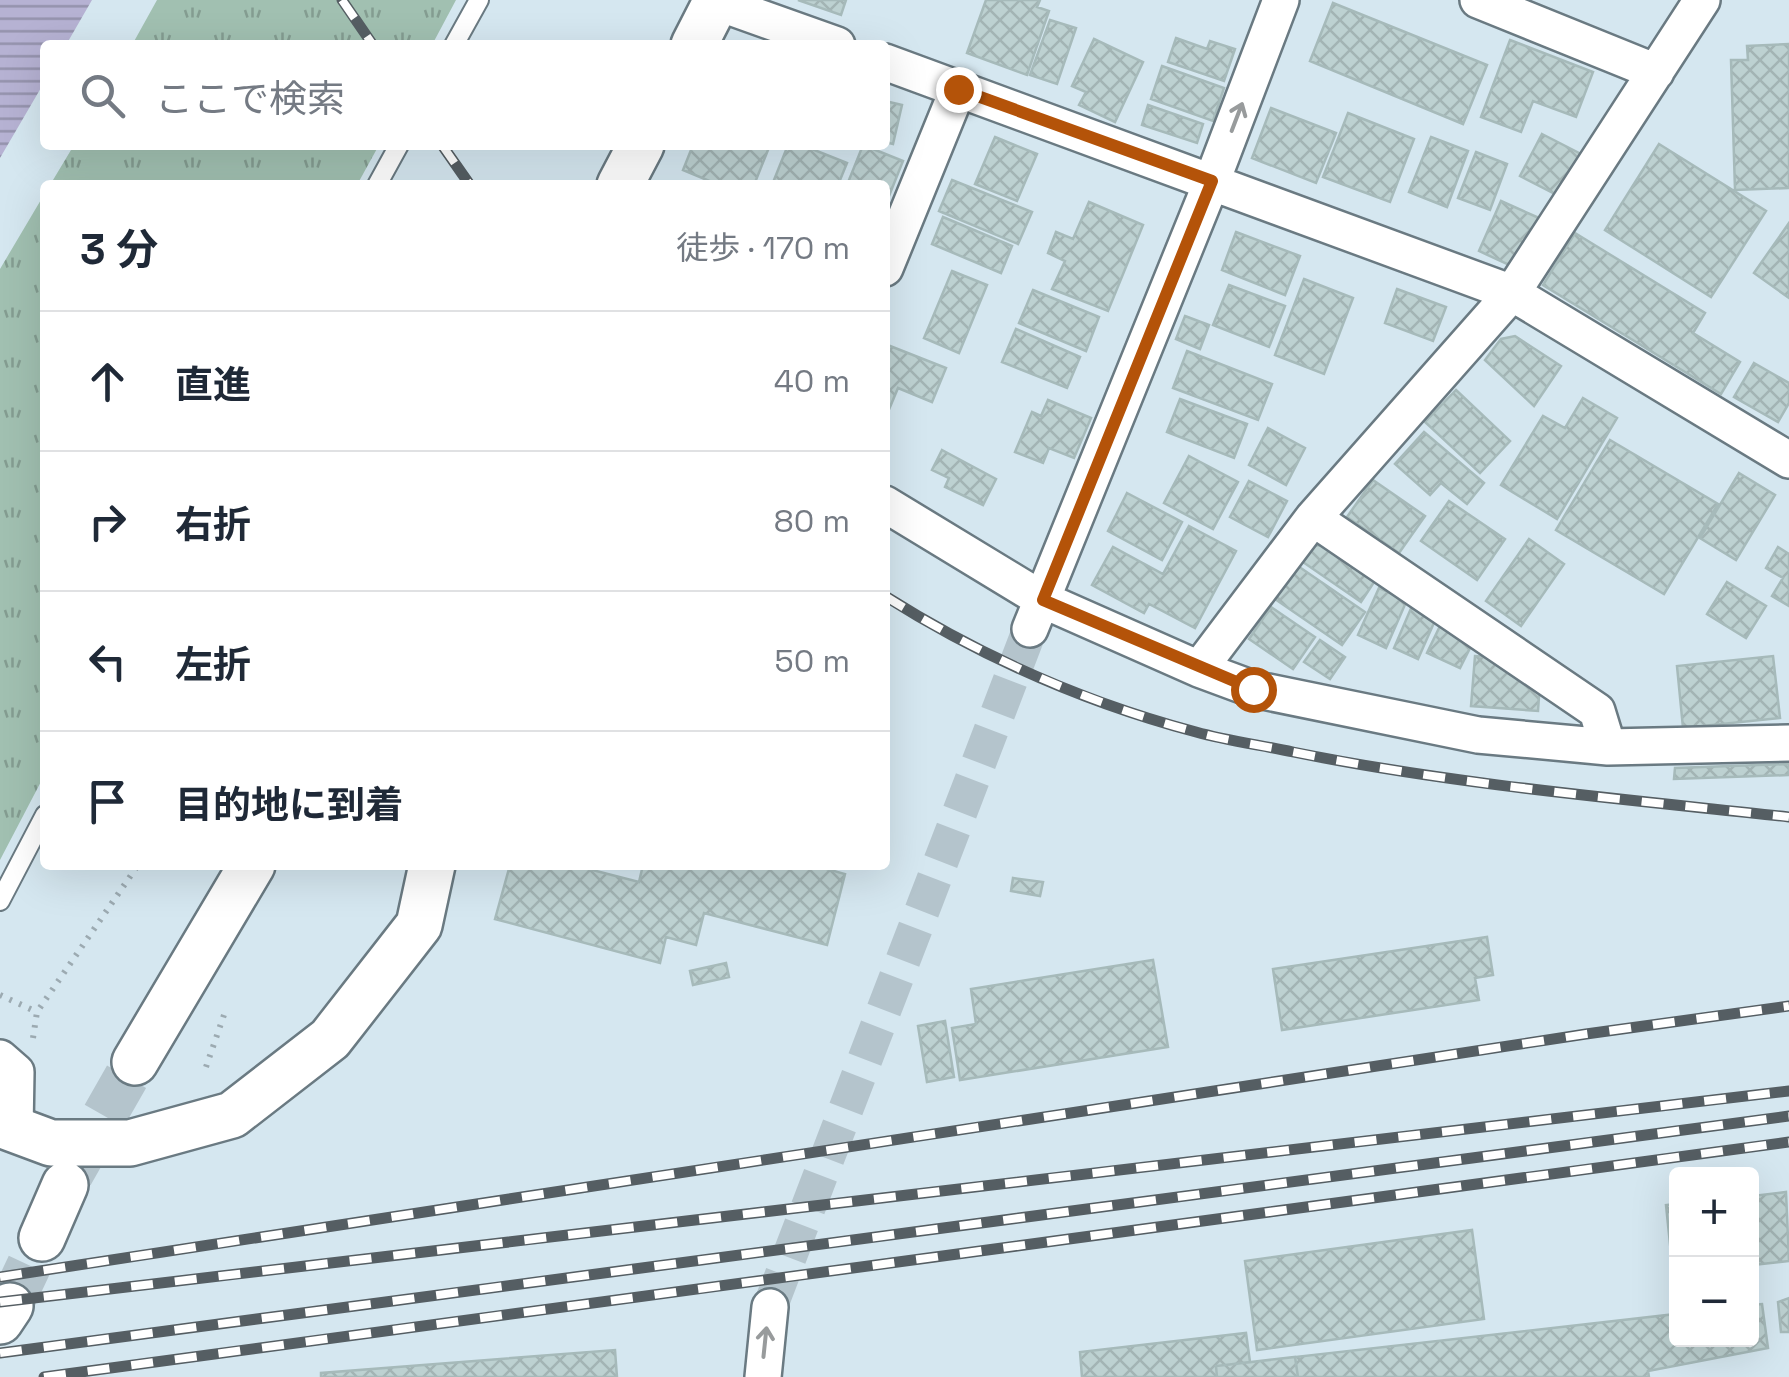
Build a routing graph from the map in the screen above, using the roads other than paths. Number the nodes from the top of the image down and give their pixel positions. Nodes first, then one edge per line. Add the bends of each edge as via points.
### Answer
1 (479, 0) edge
2 (1281, 0) edge
3 (1702, 0) edge
4 (717, 1) edge
5 (1486, 1) edge
6 (457, 40) edge
7 (697, 40) edge
8 (823, 40) edge
9 (890, 64) edge
10 (1656, 72) junction
11 (958, 89) junction
12 (396, 150) edge
13 (638, 150) edge
14 (379, 180) edge
15 (623, 180) edge
16 (1212, 181) junction
17 (890, 256) edge
18 (1512, 293) junction
19 (1789, 460) edge
20 (890, 508) edge
21 (1313, 518) junction
22 (1036, 615) junction
23 (1199, 669) junction
24 (1789, 743) edge
25 (1608, 746) junction
26 (40, 825) edge
27 (249, 870) edge
28 (431, 870) edge
29 (0, 901) edge
30 (0, 1058) edge
31 (136, 1062) tunnel mouth
32 (8, 1127) edge
33 (65, 1184) tunnel mouth
34 (42, 1238) tunnel mouth
35 (770, 1307) tunnel mouth
36 (763, 1377) edge

1 - 6 lane
16 -> 2 street
3 - 10 street
4 - 7 street
4 - 8 street
5 - 10 street
9 - 11 street
10 - 18 street
11 - 16 street
11 - 17 street
12 - 14 lane
13 - 15 street
16 - 18 street
16 - 22 street
18 - 19 street
18 - 21 street
20 - 22 street
21 - 23 street
21 - 25 street via 1597,712
22 - 23 street
23 - 25 street via 1253,689 1478,735
24 - 25 street
26 - 29 lane
27 - 31 street
28 - 32 street via 418,925 330,1039 232,1115 130,1144 51,1143
30 - 32 street via 16,1072
33 - 34 street
36 -> 35 street

